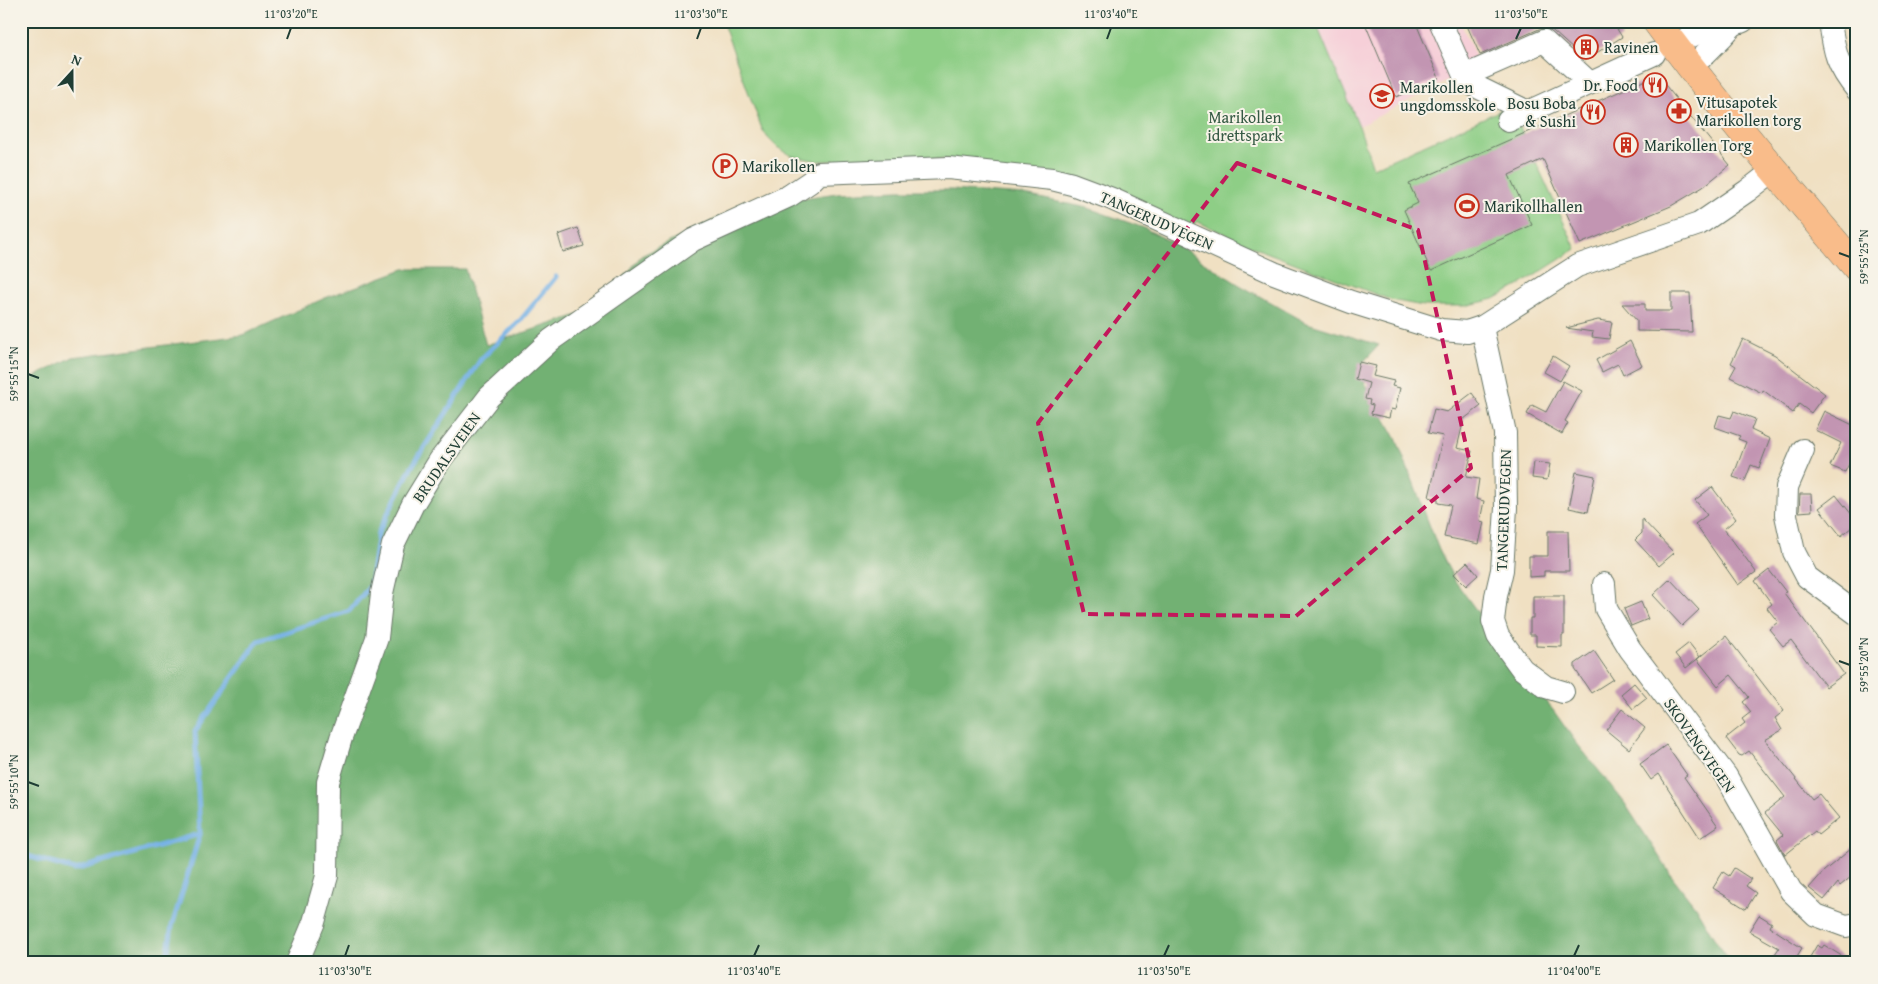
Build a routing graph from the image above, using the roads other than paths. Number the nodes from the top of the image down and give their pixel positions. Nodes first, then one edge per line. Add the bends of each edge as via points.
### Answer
1 (1440, 21) edge
2 (1656, 21) edge
3 (1830, 21) edge
4 (1737, 24) edge
5 (1664, 50) junction
6 (1691, 68) junction
7 (1464, 76) junction
8 (1590, 83) junction
9 (1857, 90) edge
10 (1774, 170) junction
11 (819, 173) joint
12 (1857, 268) edge
13 (1482, 328) junction
14 (1803, 450) dead end
15 (1604, 584) dead end
16 (1857, 614) edge
17 (1563, 692) dead end
18 (1857, 924) edge
19 (296, 963) edge

1 - 7 street
2 - 5 main road
3 - 9 street via 1834,50 1843,74
4 - 5 street via 1703,32
4 - 6 street
5 - 6 main road
5 - 8 street
6 - 10 main road
7 - 8 street via 1544,41
7 - 8 street via 1467,82 1517,121
10 - 12 main road
10 - 13 street, TANGERUDVEGEN via 1699,224 1577,266
11 - 13 street, TANGERUDVEGEN via 948,168 1052,179 1112,199 1274,273 1351,302 1441,330 1468,332
11 - 19 street, BRUDALSVEIEN via 789,196 708,231 687,244 551,340 489,397 440,460 413,504 394,544 382,593 377,638 328,782 327,876 314,922
13 - 17 street, TANGERUDVEGEN via 1505,433 1506,508 1502,570 1493,620 1498,636 1522,669 1546,688
14 - 16 street via 1787,487 1786,515 1794,552 1807,577
15 - 18 street, SKOVENGVEGEN via 1606,609 1630,650 1726,776 1790,891 1816,916 1846,926

